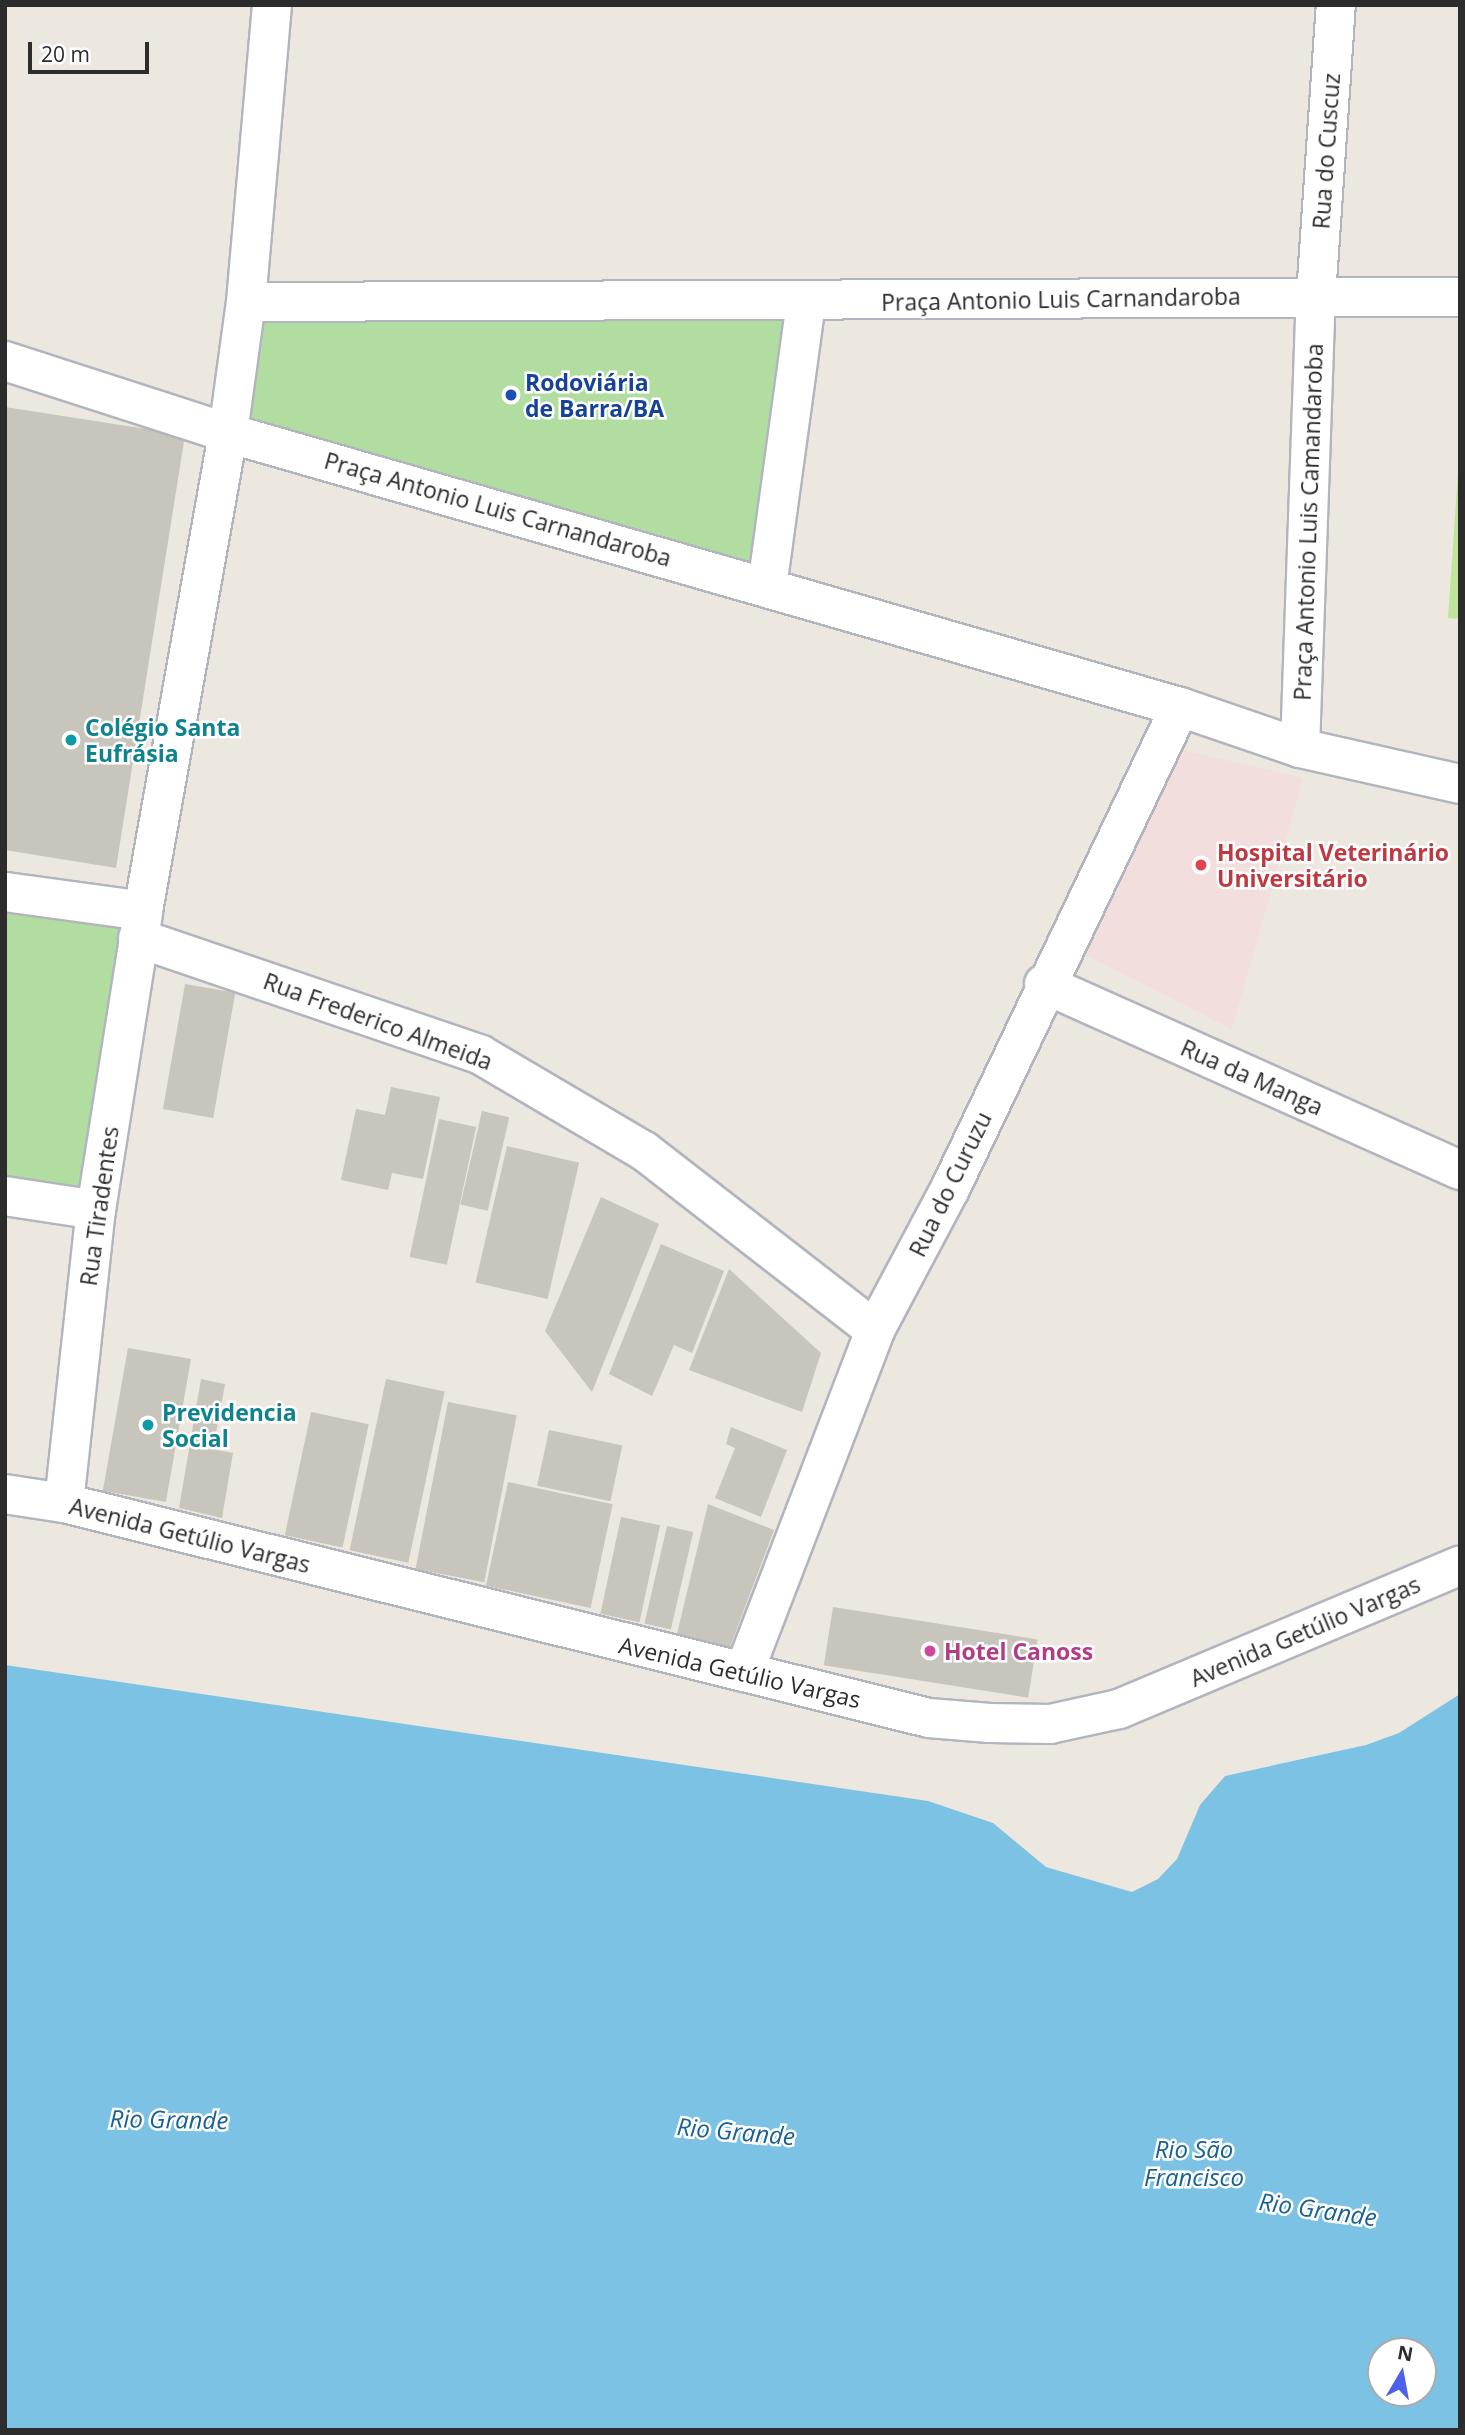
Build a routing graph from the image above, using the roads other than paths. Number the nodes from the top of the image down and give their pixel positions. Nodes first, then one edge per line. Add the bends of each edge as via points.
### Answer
1 (272, 5) edge
2 (1336, 5) edge
3 (1316, 296) junction
4 (1460, 296) edge
5 (246, 302) junction
6 (806, 303) junction
7 (5, 361) edge
8 (228, 433) junction
9 (767, 587) junction
10 (1180, 707) junction
11 (1300, 748) junction
12 (1460, 784) edge
13 (5, 891) edge
14 (141, 924) junction
15 (1044, 984) junction
16 (1460, 1170) edge
17 (5, 1195) edge
18 (96, 1210) junction
19 (875, 1330) junction
20 (5, 1494) edge
21 (64, 1503) junction
22 (1460, 1566) edge
23 (744, 1672) junction

1 - 5 street, Rua Tiradentes
2 - 3 street, Rua do Cuscuz
3 - 4 street, Praça Antonio Luis Carnandaroba
3 - 6 street, Praça Antonio Luis Carnandaroba
3 - 11 street, Praça Antonio Luis Camandaroba
5 - 6 street, Praça Antonio Luis Carnandaroba
5 - 8 street, Rua Tiradentes
6 - 9 street
7 - 8 street, Praça Antonio Luis Carnandaroba
8 - 9 street, Praça Antonio Luis Carnandaroba
8 - 14 street, Rua Tiradentes
9 - 10 street, Praça Antonio Luis Carnandaroba
10 - 11 street
10 - 15 street, Rua do Curuzu
11 - 12 street
13 - 14 street, Rua Frederico Almeida
14 - 18 street, Rua Tiradentes
14 - 19 street, Rua Frederico Almeida via 481,1055 643,1151
15 - 16 street, Rua da Manga
15 - 19 street, Rua do Curuzu via 950,1189
17 - 18 street
18 - 21 street, Rua Tiradentes
19 - 23 street, Rua do Curuzu
20 - 21 street, Avenida Getúlio Vargas
21 - 23 street, Avenida Getúlio Vargas
22 - 23 street, Avenida Getúlio Vargas via 1119,1709 1050,1724 929,1718

